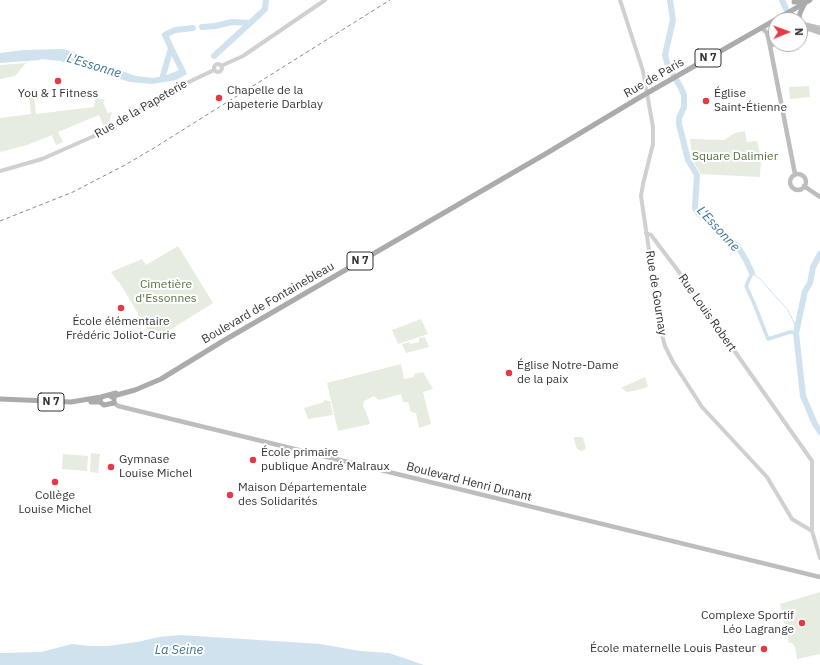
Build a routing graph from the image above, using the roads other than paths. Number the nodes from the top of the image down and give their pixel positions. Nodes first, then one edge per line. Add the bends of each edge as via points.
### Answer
1 (325, 0) edge
2 (620, 0) edge
3 (794, 1) edge
4 (808, 1) edge
5 (794, 9) junction
6 (796, 12) edge
7 (801, 12) edge
8 (808, 24) edge
9 (762, 28) junction
10 (820, 28) edge
11 (808, 29) edge
12 (820, 33) edge
13 (768, 37) edge
14 (771, 52) edge
15 (647, 94) junction
16 (547, 153) joint
17 (0, 171) edge
18 (795, 174) junction
19 (804, 186) junction
20 (820, 197) edge
21 (646, 233) junction
22 (112, 396) junction
23 (101, 400) junction
24 (0, 401) edge
25 (114, 403) junction
26 (812, 531) junction
27 (820, 558) edge
28 (820, 577) edge

1 - 17 street, Rue de la Papeterie via 243,56 221,66 220,71 214,70 168,92 110,129 42,159
2 - 15 street, Rue de Gournay via 643,71
3 - 4 main road
3 - 5 street
4 - 5 main road, N 7
4 - 7 main road
5 - 6 main road
5 - 9 main road, Rue de Paris / N 7
8 - 10 main road
9 - 13 main road
9 - 15 main road, Rue de Paris / N 7
11 - 12 main road
14 - 18 main road
15 - 16 main road, Rue de Paris / N 7
15 - 21 street, Rue de Gournay via 653,127 653,144 641,189
16 - 22 main road, Boulevard de Fontainebleau / N 7 via 166,375
18 - 19 main road via 804,177
18 - 19 main road via 790,179 791,187 799,190
19 - 20 main road
21 - 26 street, Rue Louis Robert via 652,235 812,461
21 - 26 street, Rue de Gournay via 663,339 669,354 708,413 768,477 792,519
22 - 23 main road, N 7
22 - 25 main road
23 - 24 main road, N 7
23 - 25 main road, N 7 via 104,405
25 - 28 main road, Boulevard Henri Dunant
26 - 27 street

